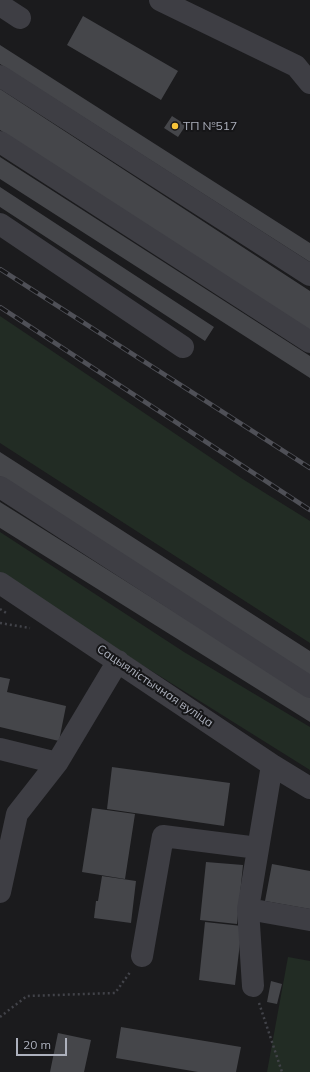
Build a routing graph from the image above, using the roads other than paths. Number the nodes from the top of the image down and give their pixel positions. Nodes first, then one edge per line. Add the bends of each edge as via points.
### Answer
1 (160, 0) edge
2 (0, 5) edge
3 (20, 18) dead end
4 (0, 76) edge
5 (310, 83) edge
6 (0, 142) edge
7 (0, 224) edge
8 (310, 276) edge
9 (310, 342) edge
10 (183, 347) dead end
11 (0, 487) edge
12 (0, 583) edge
13 (118, 661) junction
14 (310, 687) edge
15 (0, 749) edge
16 (57, 763) junction
17 (272, 765) junction
18 (310, 788) edge
19 (258, 848) junction
20 (0, 892) edge
21 (248, 909) junction
22 (310, 920) edge
23 (142, 956) road end
24 (253, 986) road end

1 - 5 street via 296,66
2 - 3 street
4 - 8 street
6 - 9 street
7 - 10 street
11 - 14 street
12 - 13 street, Сацыялістычная вуліца
13 - 16 street
13 - 17 street, Сацыялістычная вуліца
15 - 16 street
16 - 20 street via 17,814
17 - 18 street, Сацыялістычная вуліца
17 - 19 street
19 - 21 street
19 - 23 street via 162,836
21 - 22 street
21 - 24 street

